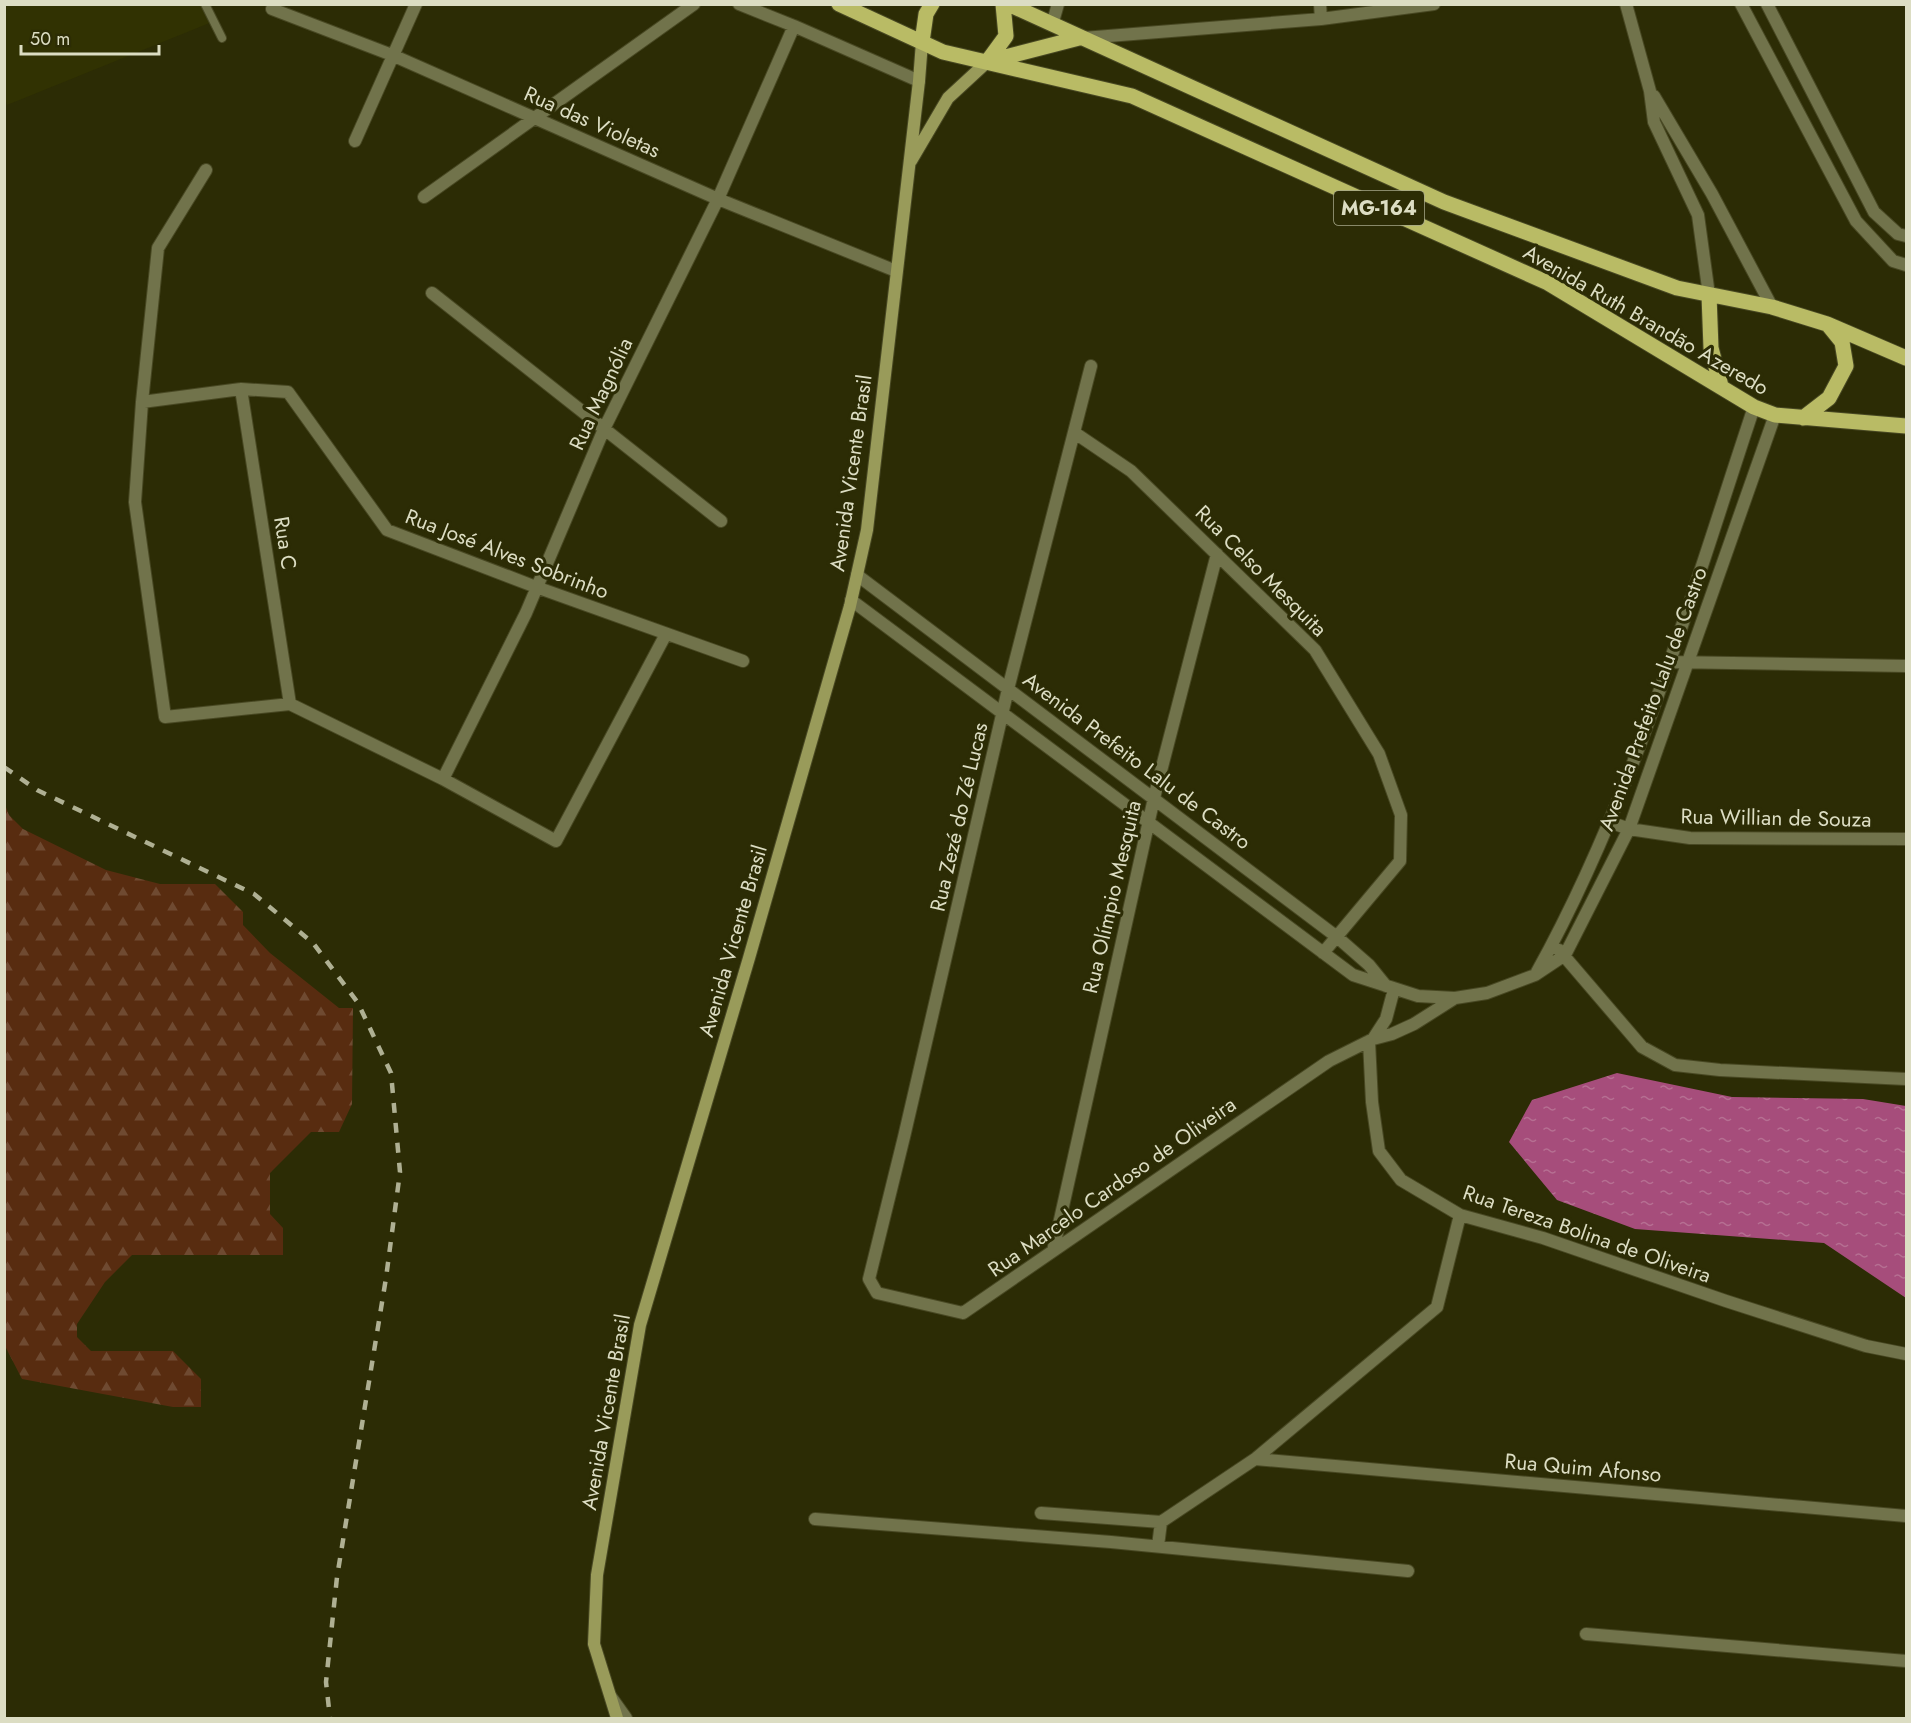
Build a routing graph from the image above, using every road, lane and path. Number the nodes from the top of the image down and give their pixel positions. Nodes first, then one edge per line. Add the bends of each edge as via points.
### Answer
1 (205, 4) edge
2 (416, 4) edge
3 (694, 4) edge
4 (739, 4) edge
5 (839, 4) edge
6 (932, 4) edge
7 (1006, 4) edge
8 (1058, 4) edge
9 (1320, 4) edge
10 (1434, 4) edge
11 (1626, 4) edge
12 (1741, 4) edge
13 (1767, 4) edge
14 (272, 9) dead end
15 (1321, 19) junction
16 (1052, 25) junction
17 (794, 26) junction
18 (222, 38) dead end
19 (1079, 38) junction
20 (922, 42) junction
21 (392, 55) junction
22 (987, 62) junction
23 (919, 81) junction
24 (1650, 91) junction
25 (1812, 92) junction
26 (1793, 102) junction
27 (533, 118) junction
28 (355, 141) dead end
29 (909, 165) junction
30 (206, 170) dead end
31 (424, 197) dead end
32 (718, 199) junction
33 (1890, 226) junction
34 (1906, 236) edge
35 (1874, 240) junction
36 (1906, 265) edge
37 (896, 271) junction
38 (432, 294) dead end
39 (1709, 295) junction
40 (1772, 307) junction
41 (1827, 324) junction
42 (1906, 358) edge
43 (1091, 366) dead end
44 (1720, 386) junction
45 (241, 389) junction
46 (142, 402) junction
47 (1754, 407) junction
48 (1775, 416) junction
49 (1803, 418) junction
50 (1906, 426) edge
51 (604, 429) junction
52 (1075, 433) junction
53 (721, 521) dead end
54 (1217, 554) junction
55 (857, 575) junction
56 (536, 587) junction
57 (851, 600) junction
58 (666, 634) junction
59 (743, 661) dead end
60 (1668, 662) junction
61 (1687, 664) junction
62 (1906, 666) edge
63 (1008, 689) junction
64 (290, 704) junction
65 (1003, 714) junction
66 (443, 779) junction
67 (1154, 798) junction
68 (1148, 822) junction
69 (1610, 822) junction
70 (1629, 829) junction
71 (1906, 839) edge
72 (1337, 937) junction
73 (1552, 944) junction
74 (1323, 953) junction
75 (1565, 955) junction
76 (1535, 975) junction
77 (1391, 987) junction
78 (1455, 998) junction
79 (1371, 1040) junction
80 (1906, 1079) edge
81 (1460, 1215) junction
82 (1053, 1251) junction
83 (869, 1279) joint
84 (1906, 1354) edge
85 (1255, 1460) junction
86 (1041, 1513) dead end
87 (1906, 1516) edge
88 (815, 1519) dead end
89 (1161, 1522) junction
90 (1158, 1546) junction
91 (1408, 1571) dead end
92 (1586, 1634) dead end
93 (1906, 1661) edge
94 (611, 1696) junction
95 (617, 1719) edge
96 (627, 1719) edge

1 - 18 lane
2 - 21 street
3 - 27 street
4 - 17 street
5 - 20 main road, Avenida Ruth Brandão Azeredo / MG-164
6 - 20 main road via 926,14
7 - 16 main road, Avenida Ruth Brandão Azeredo / MG-164
7 - 22 main road via 1006,36
8 - 16 street
9 - 15 street
10 - 15 street
11 - 24 street
12 - 26 street
13 - 25 street
14 - 21 street, Rua das Violetas
15 - 19 street
16 - 19 main road, Avenida Ruth Brandão Azeredo / MG-164
17 - 23 street
17 - 32 street, Rua Magnólia
19 - 22 main road
19 - 39 main road, Avenida Ruth Brandão Azeredo / MG-164 via 1444,202 1677,288
20 - 22 main road, Avenida Ruth Brandão Azeredo / MG-164 via 944,52
20 - 23 street, Avenida Vicente Brasil
21 - 27 street, Rua das Violetas
21 - 28 street
22 - 29 street, Avenida Vicente Brasil via 948,98
22 - 44 main road, Avenida Ruth Brandão Azeredo / MG-164 via 1132,96 1548,284
23 - 29 street, Avenida Vicente Brasil
24 - 39 street via 1654,122 1698,215
24 - 40 street via 1712,194
25 - 26 street
25 - 33 street via 1874,212
26 - 35 street via 1856,221
27 - 31 street
27 - 32 street, Rua das Violetas
29 - 37 street, Avenida Vicente Brasil
30 - 46 street via 158,248
32 - 37 street, Rua das Violetas
32 - 51 street, Rua Magnólia
33 - 34 street
33 - 35 street
35 - 36 street via 1893,261
37 - 55 street, Avenida Vicente Brasil via 867,530
38 - 51 street
39 - 40 main road, Avenida Ruth Brandão Azeredo / MG-164
39 - 44 main road via 1711,348
40 - 41 main road, Avenida Ruth Brandão Azeredo / MG-164
41 - 42 main road, Avenida Ruth Brandão Azeredo / MG-164
41 - 49 main road via 1842,342 1846,366 1828,398
43 - 52 street, Rua Zezé do Zé Lucas
44 - 47 main road, Avenida Ruth Brandão Azeredo / MG-164
45 - 46 street, Rua José Alves Sobrinho
45 - 56 street, Rua José Alves Sobrinho via 288,392 387,530
45 - 64 street, Rua C
46 - 64 street via 135,502 165,717
47 - 48 main road, Avenida Ruth Brandão Azeredo / MG-164
47 - 60 street, Avenida Prefeito Lalu de Castro
48 - 49 main road, Avenida Ruth Brandão Azeredo / MG-164
48 - 61 street, Avenida Prefeito Lalu de Castro
49 - 50 main road, Avenida Ruth Brandão Azeredo / MG-164
51 - 53 street
51 - 56 street, Rua Magnólia
52 - 54 street, Rua Celso Mesquita via 1131,471
52 - 63 street, Rua Zezé do Zé Lucas
54 - 67 street, Rua Olímpio Mesquita
54 - 72 street, Rua Celso Mesquita via 1315,650 1379,754 1401,815 1400,861
55 - 57 street, Avenida Vicente Brasil
55 - 63 street, Avenida Prefeito Lalu de Castro
56 - 58 street, Rua José Alves Sobrinho
56 - 66 street, Rua Magnólia
57 - 65 street, Avenida Prefeito Lalu de Castro
57 - 94 street, Avenida Vicente Brasil via 640,1325 597,1575 594,1644
58 - 59 street, Rua José Alves Sobrinho
58 - 66 street via 556,841
60 - 61 street
60 - 69 street, Avenida Prefeito Lalu de Castro
61 - 62 street
61 - 70 street, Avenida Prefeito Lalu de Castro
63 - 65 street, Rua Zezé do Zé Lucas
63 - 67 street, Avenida Prefeito Lalu de Castro
64 - 66 street
65 - 68 street, Avenida Prefeito Lalu de Castro
65 - 83 street, Rua Zezé do Zé Lucas
67 - 68 street, Rua Olímpio Mesquita
67 - 72 street, Avenida Prefeito Lalu de Castro
68 - 74 street, Avenida Prefeito Lalu de Castro
68 - 82 street, Rua Olímpio Mesquita
69 - 70 street, Rua Willian de Souza
69 - 73 street, Avenida Prefeito Lalu de Castro
70 - 71 street, Rua Willian de Souza via 1690,838
70 - 75 street, Avenida Prefeito Lalu de Castro
72 - 74 street, Rua Celso Mesquita
72 - 77 street, Avenida Prefeito Lalu de Castro
73 - 75 street
73 - 76 street, Avenida Prefeito Lalu de Castro
74 - 77 street, Avenida Prefeito Lalu de Castro via 1353,975
75 - 76 street, Avenida Prefeito Lalu de Castro
75 - 80 street via 1642,1047 1675,1065
76 - 78 street, Avenida Prefeito Lalu de Castro via 1487,993
77 - 78 street, Avenida Prefeito Lalu de Castro via 1418,996
77 - 79 street via 1386,1019
78 - 79 street via 1414,1024
79 - 81 street, Rua Tereza Bolina de Oliveira via 1372,1102 1379,1151 1401,1180
79 - 82 street, Rua Marcelo Cardoso de Oliveira via 1283,1091
81 - 84 street, Rua Tereza Bolina de Oliveira via 1543,1238 1866,1346
81 - 85 street via 1437,1307
82 - 83 street, Rua Marcelo Cardoso de Oliveira via 963,1313 877,1293
85 - 87 street, Rua Quim Afonso
85 - 89 street
86 - 89 street
88 - 90 street
89 - 90 street
90 - 91 street
92 - 93 street
94 - 95 street
94 - 96 street, Avenida Vicente Brasil

